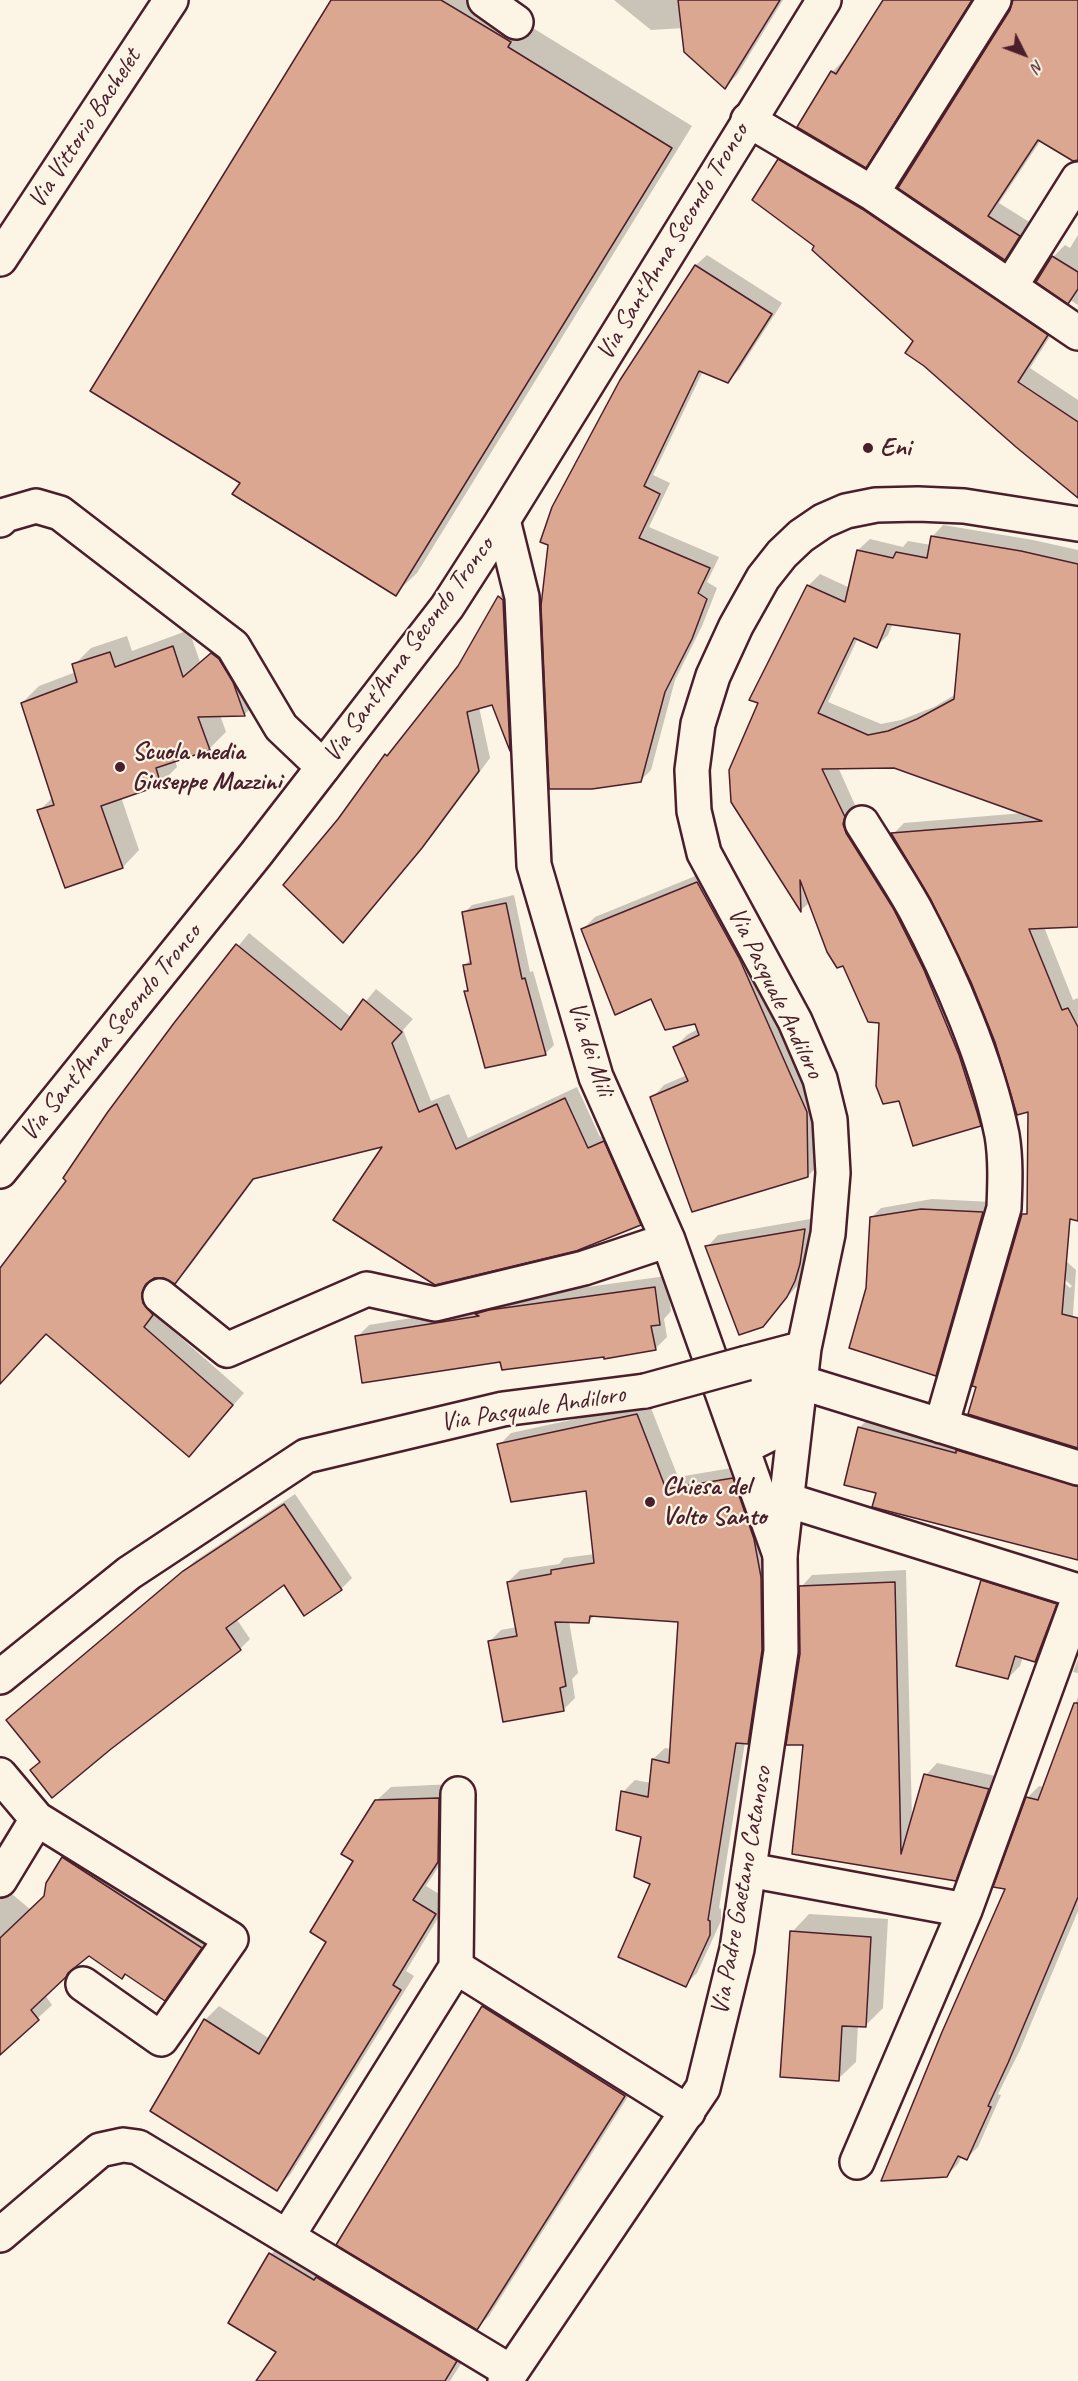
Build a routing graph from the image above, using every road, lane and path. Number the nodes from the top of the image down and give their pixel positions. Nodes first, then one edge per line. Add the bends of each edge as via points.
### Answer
1 (171, 0) edge
2 (485, 0) edge
3 (824, 0) edge
4 (994, 0) edge
5 (516, 22) dead end
6 (748, 120) junction
7 (1078, 179) edge
8 (872, 193) junction
9 (0, 259) edge
10 (1010, 287) junction
11 (1078, 333) edge
12 (0, 520) edge
13 (503, 520) junction
14 (1078, 524) edge
15 (323, 767) junction
16 (862, 823) dead end
17 (0, 1171) edge
18 (668, 1240) junction
19 (160, 1296) dead end
20 (804, 1348) junction
21 (789, 1380) junction
22 (940, 1426) junction
23 (1078, 1468) edge
24 (787, 1500) junction
25 (780, 1555) junction
26 (1078, 1591) edge
27 (1078, 1600) edge
28 (0, 1677) edge
29 (0, 1775) edge
30 (458, 1794) dead end
31 (37, 1819) junction
32 (749, 1870) junction
33 (0, 1880) edge
34 (965, 1910) junction
35 (456, 1968) junction
36 (83, 1984) dead end
37 (688, 2112) junction
38 (857, 2162) dead end
39 (0, 2235) edge
40 (287, 2237) junction
41 (508, 2377) edge

1 - 9 street, Via Vittorio Bachelet
2 - 5 street
3 - 6 street, Via Sant'Anna Secondo Tronco
4 - 8 street
6 - 8 street
6 - 13 street, Via Sant'Anna Secondo Tronco
7 - 10 street
8 - 10 street
10 - 11 street
12 - 15 street via 36,506 60,513 234,646 281,727
13 - 15 street, Via Sant'Anna Secondo Tronco via 447,607
13 - 18 street, Via dei Mili via 522,597 534,864 596,1077
14 - 20 street, Via Pasquale Andiloro via 964,506 918,504 846,511 801,536 782,554 763,578 713,676 698,724 692,770 694,811 704,853 795,1021 820,1079 830,1120 833,1173 828,1234
15 - 17 street, Via Sant'Anna Secondo Tronco
16 - 22 street via 915,909 954,991 982,1066 1002,1136 1004,1208
18 - 19 street via 584,1268 435,1304 367,1289 227,1350
18 - 25 street, Via dei Mili
20 - 21 street
20 - 28 street, Via Pasquale Andiloro, bridge via 645,1391 503,1408 306,1456 129,1573
21 - 22 street
21 - 24 street
22 - 23 street
24 - 25 street
24 - 26 street
25 - 32 street, Via Padre Gaetano Catanoso via 781,1651
27 - 34 street
29 - 31 street
30 - 35 street
31 - 33 street
31 - 36 street via 231,1939 160,2039
32 - 34 street
32 - 37 street, Via Padre Gaetano Catanoso via 737,1949 703,2088
34 - 38 street
35 - 37 street
35 - 40 street
37 - 41 street, Via Padre Gaetano Catanoso
39 - 40 street via 100,2150 123,2145 138,2147
40 - 41 street

